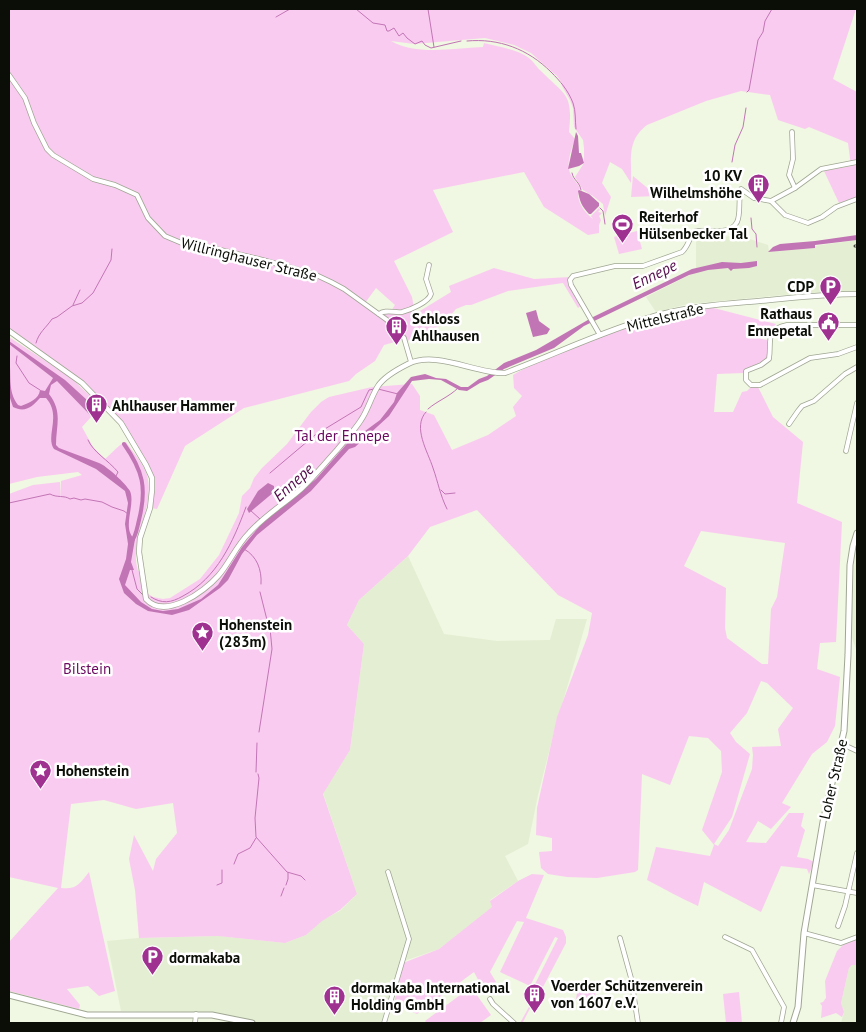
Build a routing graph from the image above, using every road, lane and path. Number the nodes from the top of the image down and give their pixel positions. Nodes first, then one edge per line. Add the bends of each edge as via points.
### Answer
1 (9, 75) edge
2 (792, 132) dead end
3 (857, 162) edge
4 (795, 188) junction
5 (857, 199) edge
6 (771, 201) junction
7 (429, 265) dead end
8 (857, 294) edge
9 (379, 314) junction
10 (857, 325) edge
11 (9, 331) edge
12 (600, 335) junction
13 (857, 347) edge
14 (411, 362) junction
15 (857, 367) edge
16 (857, 403) edge
17 (790, 424) dead end
18 (846, 451) dead end
19 (857, 533) edge
20 (842, 744) junction
21 (857, 751) edge
22 (857, 853) edge
23 (388, 872) dead end
24 (812, 885) junction
25 (849, 891) junction
26 (857, 893) edge
27 (838, 926) dead end
28 (804, 933) junction
29 (725, 937) dead end
30 (857, 937) edge
31 (620, 938) dead end
32 (9, 995) edge
33 (490, 999) dead end
34 (196, 1014) junction
35 (195, 1023) edge
36 (252, 1023) edge
37 (384, 1023) edge
38 (514, 1023) edge
39 (638, 1023) edge
40 (781, 1023) edge
41 (793, 1023) edge

1 - 9 street, Willringhauser Straße via 25,98 47,149 93,179 137,195 148,218 165,236 184,244 204,246 314,274 344,289
2 - 4 street via 793,159 789,173
3 - 4 street via 821,168
4 - 6 street
5 - 6 street via 808,223 785,215
6 - 12 street via 754,198 741,189 738,220 732,228 696,231 682,252 643,266 615,266 573,276 571,285
7 - 9 street via 426,279 431,294 428,301 406,311 383,311
8 - 12 street, Mittelstraße via 694,307
9 - 14 street, Willringhauser Straße via 404,338
10 - 13 street via 777,327 769,340 769,359 749,368 746,380 755,386 810,358
11 - 14 street via 82,383 121,423 146,465 152,478 152,490 139,552 146,599 155,605 181,603 202,591 220,574 241,542 261,520 312,478 361,422 377,388
12 - 14 street, Mittelstraße via 500,373 434,361
15 - 17 street via 814,401 802,406
16 - 18 street
19 - 20 main road, Loher Straße via 850,565
20 - 21 street
20 - 24 main road, Loher Straße via 830,788
22 - 25 street
23 - 37 street via 409,939
24 - 25 street
24 - 28 main road, Loher Straße
25 - 26 street
25 - 27 street
28 - 30 street via 841,943
28 - 41 main road, Loher Straße via 798,1007
29 - 40 street via 752,950 784,1007
31 - 39 street
32 - 34 main road via 87,1014
33 - 38 street
34 - 35 street
34 - 36 main road

